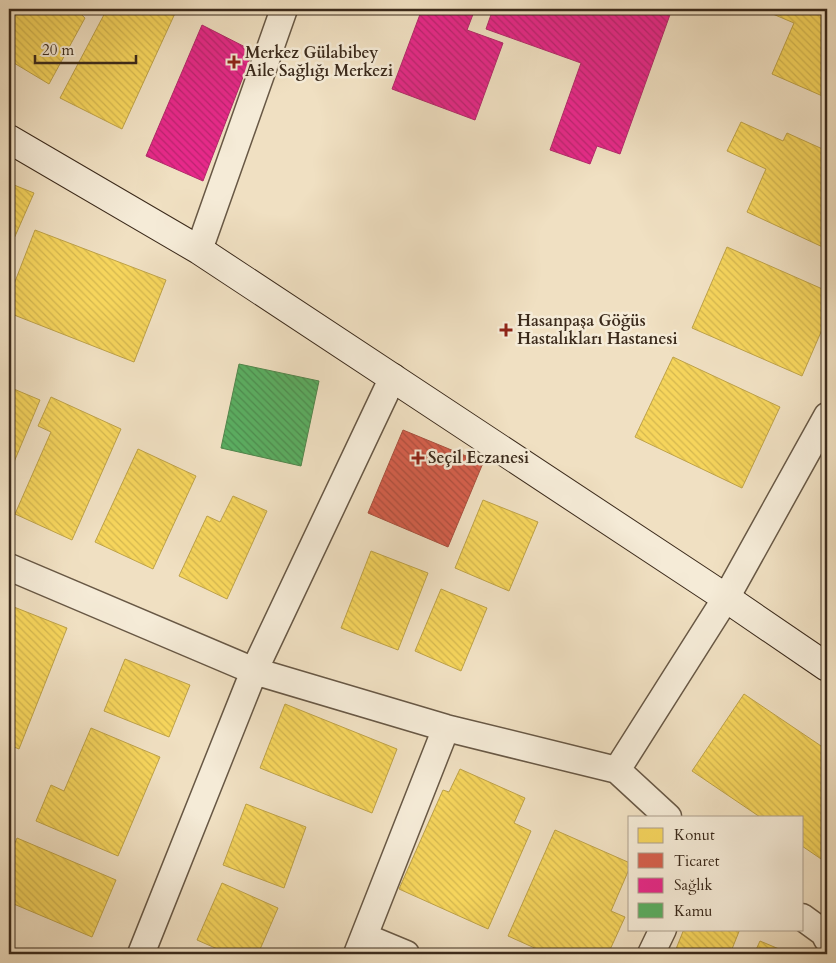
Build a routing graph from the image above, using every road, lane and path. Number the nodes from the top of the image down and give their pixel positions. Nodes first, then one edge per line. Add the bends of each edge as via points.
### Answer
1 (284, 9) edge
2 (9, 139) edge
3 (199, 250) junction
4 (393, 377) junction
5 (827, 416) edge
6 (9, 567) edge
7 (726, 598) junction
8 (827, 666) edge
9 (254, 671) junction
10 (446, 728) junction
11 (617, 770) junction
12 (667, 816) edge
13 (804, 918) edge
14 (663, 930) edge
15 (826, 933) edge
16 (361, 946) edge
17 (141, 954) edge
18 (406, 954) edge
19 (651, 954) edge

1 - 3 street
2 - 3 street
3 - 4 street
4 - 7 street
4 - 9 street
5 - 7 street
6 - 9 street
7 - 8 street
7 - 11 street
9 - 10 street
9 - 17 street
10 - 11 street
10 - 16 street
11 - 12 street
13 - 15 street
14 - 19 street
16 - 18 street

